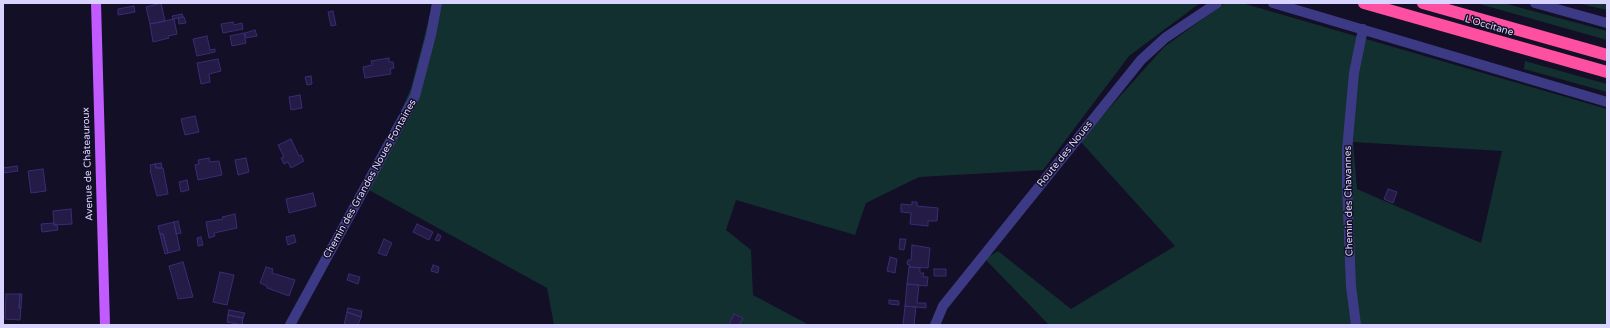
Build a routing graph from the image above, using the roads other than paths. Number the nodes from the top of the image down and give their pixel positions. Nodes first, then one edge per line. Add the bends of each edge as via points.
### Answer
1 (96, 3) edge
2 (437, 3) edge
3 (1217, 3) edge
4 (1273, 3) edge
5 (1364, 3) edge
6 (1423, 3) edge
7 (1535, 3) edge
8 (1607, 23) edge
9 (1362, 29) junction
10 (1607, 55) edge
11 (1607, 72) edge
12 (1607, 102) edge
13 (105, 325) edge
14 (290, 325) edge
15 (935, 325) edge
16 (1356, 325) edge

1 - 13 main road, Avenue de Châteauroux
2 - 14 street, Chemin des Grandes Noues Fontaines via 415,96
3 - 15 street, Route des Noues via 1165,38 1141,60 943,306
4 - 9 street
5 - 11 highway, L'Occitane
6 - 10 highway, L'Occitane
7 - 8 street
9 - 12 street
9 - 16 street, Chemin des Chavannes via 1354,73 1347,150 1351,286

